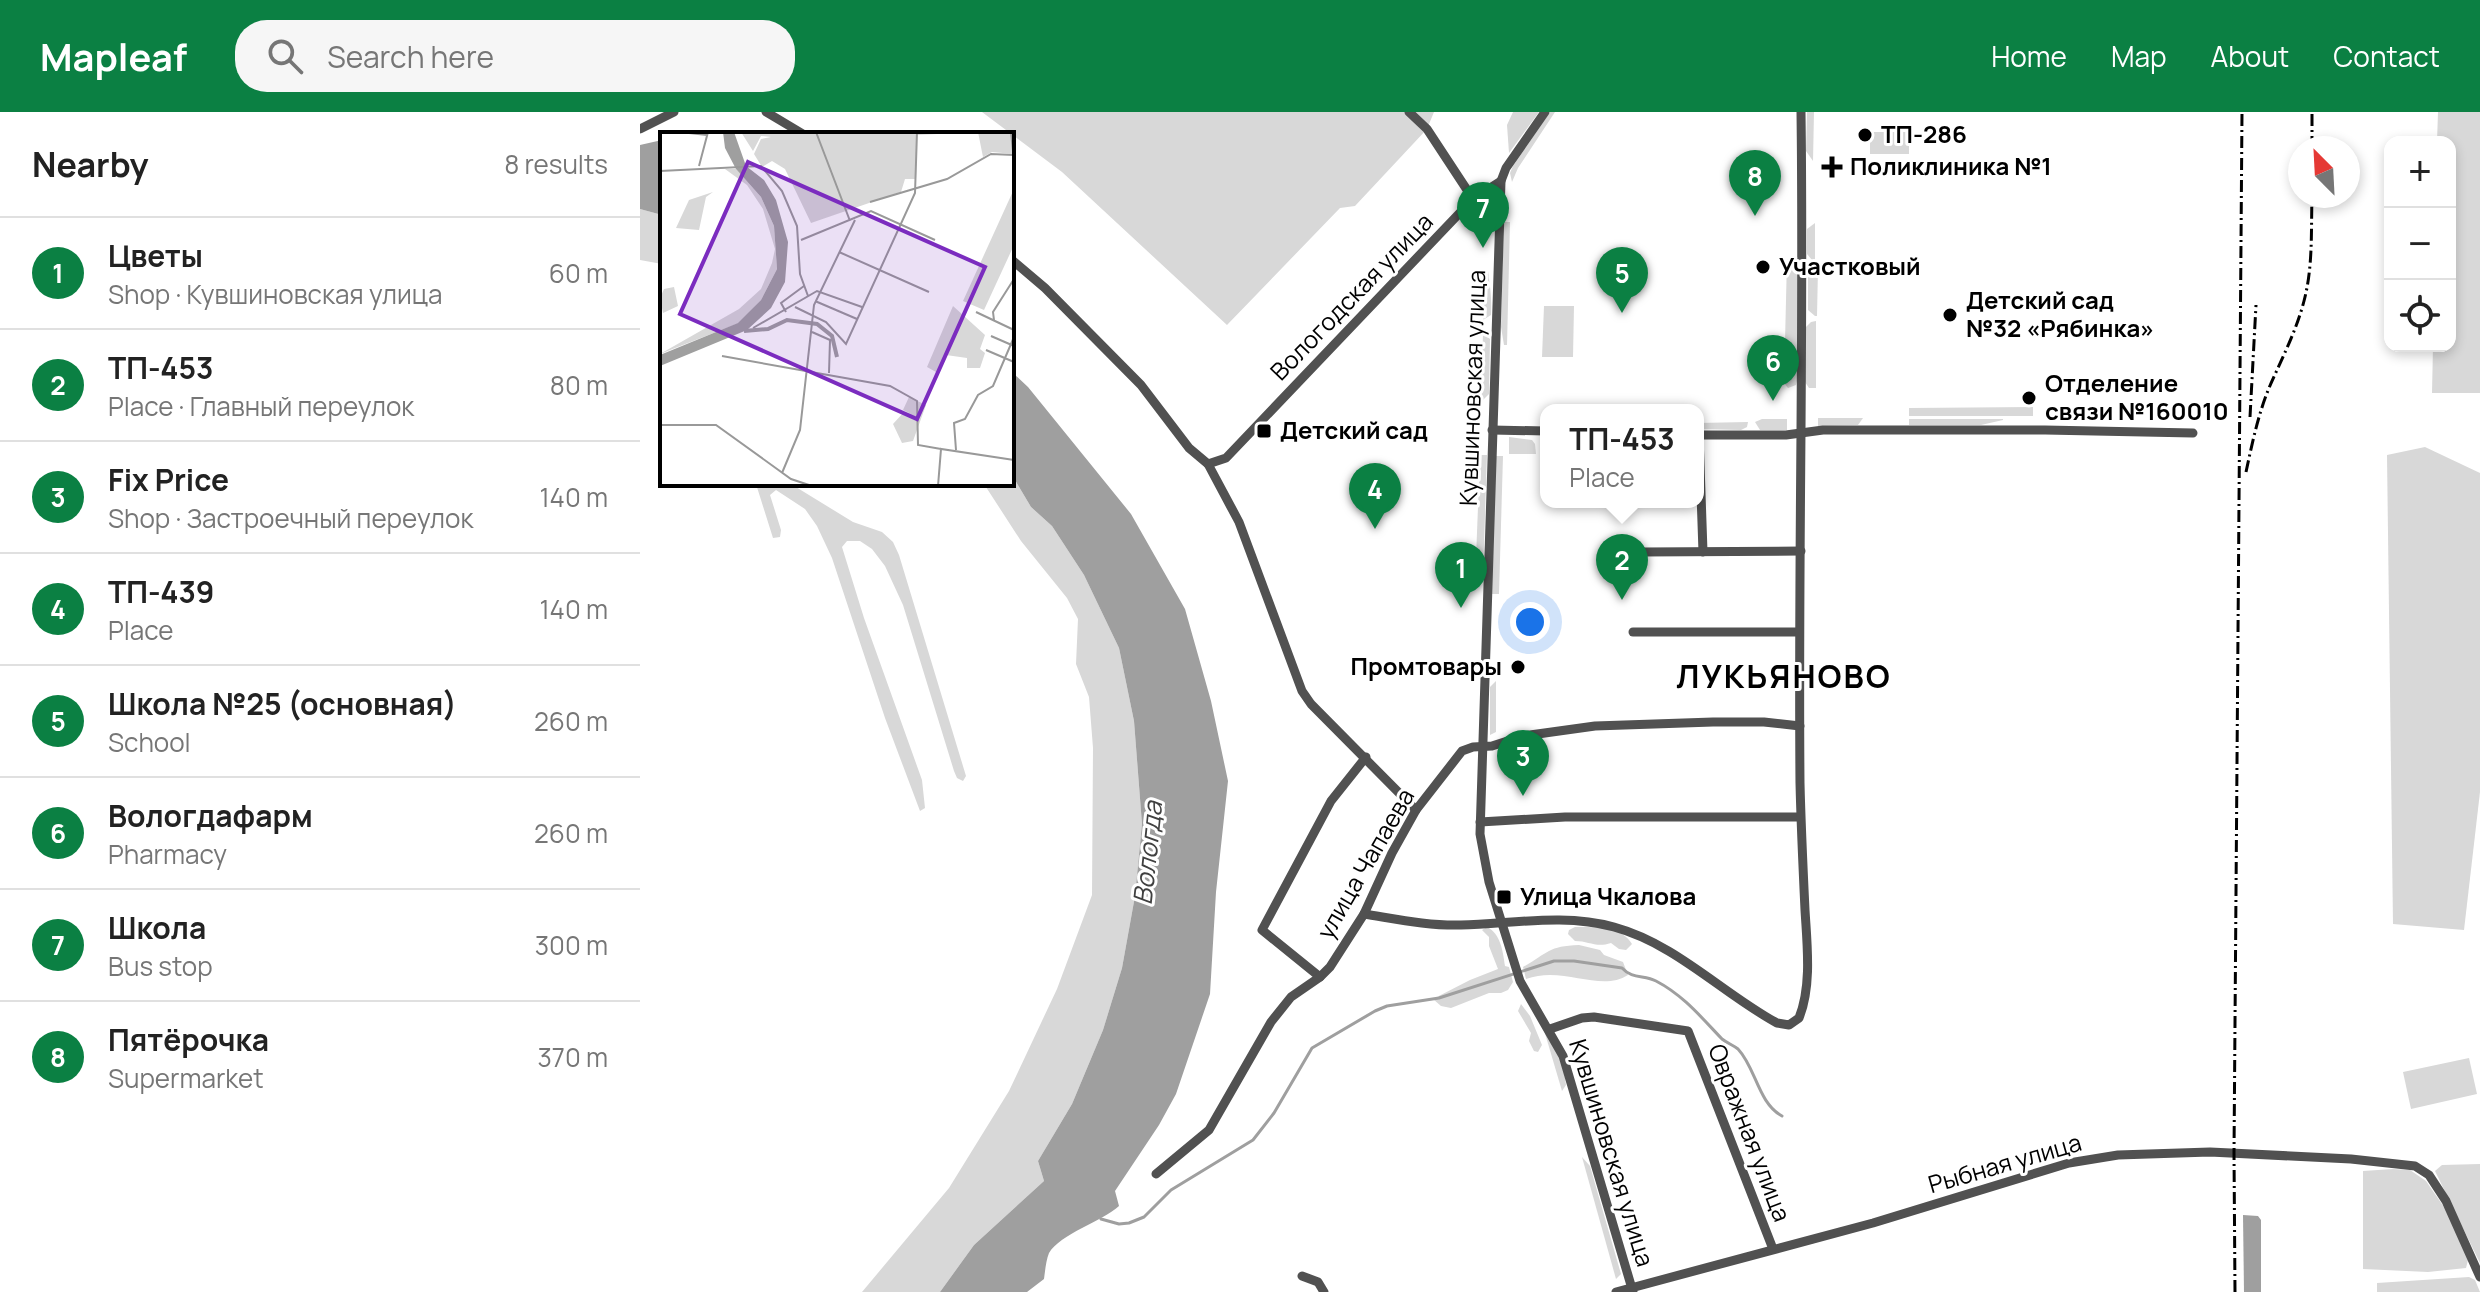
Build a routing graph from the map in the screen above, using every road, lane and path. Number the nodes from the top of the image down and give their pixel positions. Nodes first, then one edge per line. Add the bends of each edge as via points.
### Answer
1 (674, 112) edge
2 (766, 112) edge
3 (1409, 112) edge
4 (1545, 112) edge
5 (1801, 112) edge
6 (640, 129) edge
7 (800, 132) edge
8 (1501, 181) junction
9 (1473, 199) junction
10 (1014, 262) edge
11 (1492, 430) junction
12 (1540, 431) edge
13 (1801, 433) junction
14 (2193, 433) dead end
15 (1704, 435) edge
16 (1208, 464) junction
17 (1701, 508) edge
18 (1801, 551) junction
19 (1642, 552) dead end
20 (1703, 552) junction
21 (1633, 632) dead end
22 (1799, 632) junction
23 (1800, 726) junction
24 (1482, 746) junction
25 (1366, 757) junction
26 (1416, 810) junction
27 (1800, 817) junction
28 (1480, 822) junction
29 (1364, 914) junction
30 (1501, 921) junction
31 (1320, 977) junction
32 (1550, 1029) junction
33 (1156, 1174) dead end
34 (1773, 1249) junction
35 (1302, 1276) dead end
36 (2480, 1277) edge
37 (1632, 1290) edge
38 (1324, 1292) edge
39 (1616, 1292) edge

1 - 6 street
2 - 7 street
3 - 9 street via 1429,131
4 - 8 street, Вологодская улица
5 - 13 street
8 - 9 street, Вологодская улица
8 - 11 street, Кувшиновская улица
9 - 16 street, Вологодская улица via 1233,451
10 - 16 street via 1141,385 1189,448
11 - 12 street
11 - 24 street, Кувшиновская улица
13 - 14 street
13 - 15 street
13 - 18 street
16 - 25 street via 1239,522 1302,691
17 - 20 street
18 - 20 street
18 - 22 street
19 - 20 street
21 - 22 street
22 - 23 street
23 - 24 street, улица Чапаева via 1595,726
23 - 27 street
24 - 26 street, улица Чапаева via 1457,754
24 - 28 street, Кувшиновская улица
25 - 26 street
25 - 31 street via 1331,801 1262,930
26 - 29 street, улица Чапаева
27 - 28 street
27 - 30 street via 1805,994 1799,1018 1789,1025 1777,1023 1674,954 1625,931 1582,923
28 - 30 street, Кувшиновская улица
29 - 30 street via 1460,925
29 - 31 street, улица Чапаева
30 - 32 street, Кувшиновская улица via 1520,981
31 - 33 street, улица Чапаева via 1291,997 1271,1022 1209,1130
32 - 34 street, Овражная улица via 1594,1017 1688,1031
32 - 37 street, Кувшиновская улица via 1567,1066
34 - 36 street, Рыбная улица via 2069,1163 2210,1152 2415,1166 2437,1186
34 - 37 street, Рыбная улица
35 - 38 street via 1318,1282
37 - 39 street, Рыбная улица

